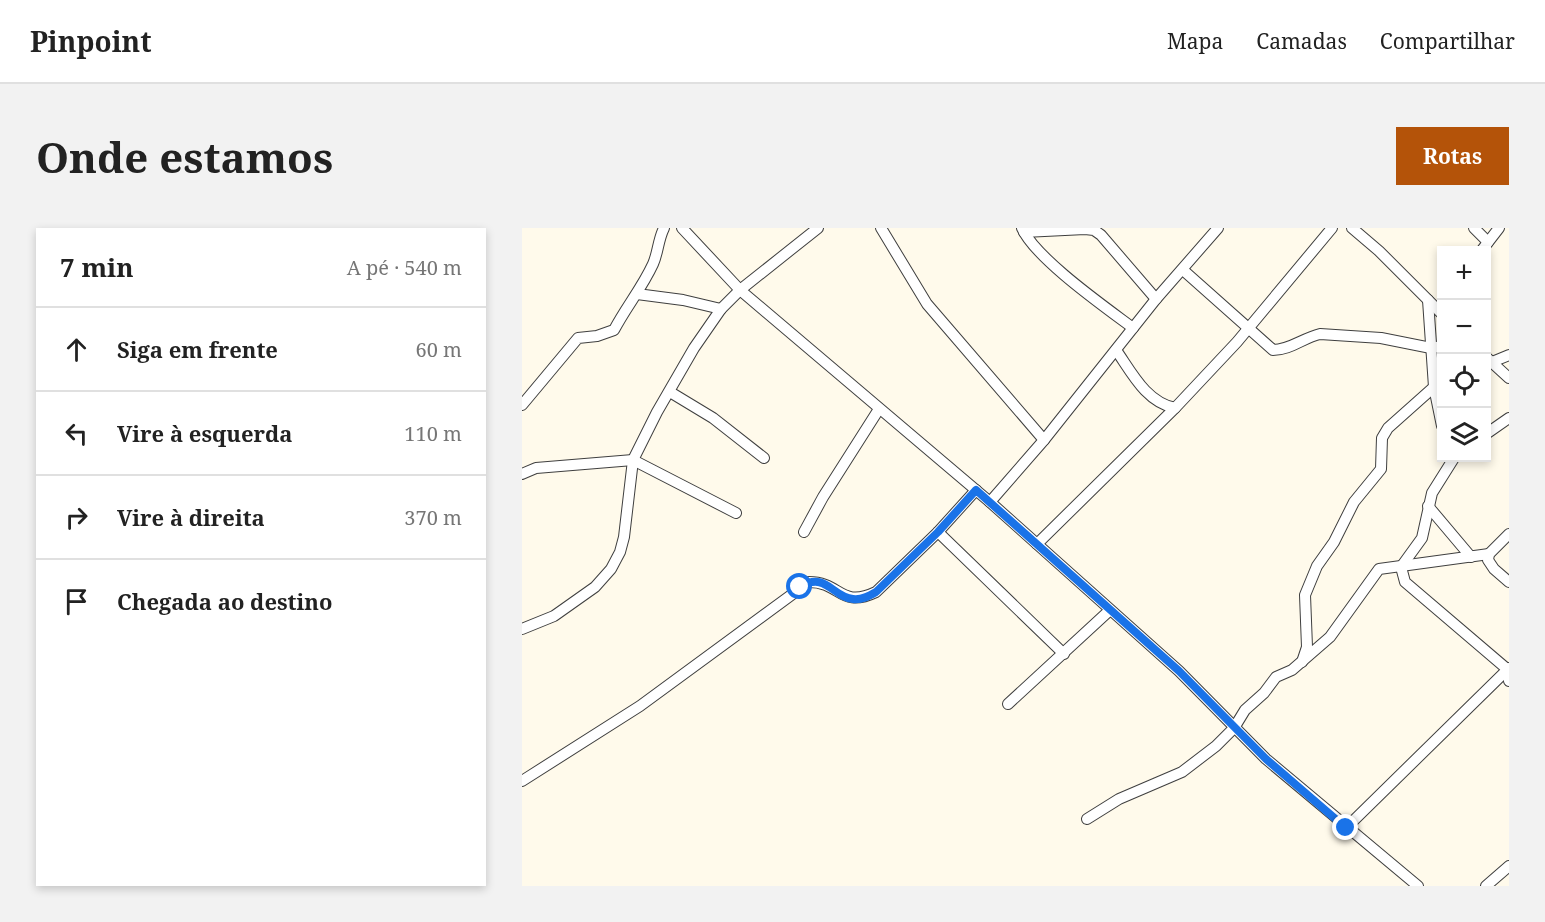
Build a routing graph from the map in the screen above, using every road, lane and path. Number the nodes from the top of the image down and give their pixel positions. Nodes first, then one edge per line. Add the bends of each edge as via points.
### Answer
1 (664, 228) edge
2 (682, 228) edge
3 (818, 228) edge
4 (881, 228) edge
5 (1332, 228) edge
6 (1352, 228) edge
7 (1369, 228) edge
8 (1474, 228) edge
9 (1499, 228) edge
10 (1214, 229) edge
11 (1023, 230) edge
12 (1485, 246) edge
13 (1379, 251) junction
14 (1183, 270) junction
15 (740, 290) junction
16 (637, 294) junction
17 (1156, 299) junction
18 (1428, 300) junction
19 (1437, 308) edge
20 (721, 309) junction
21 (1133, 328) junction
22 (1250, 328) junction
23 (1436, 347) edge
24 (1116, 350) junction
25 (1509, 355) edge
26 (1491, 360) edge
27 (1491, 362) edge
28 (1509, 378) edge
29 (1434, 387) junction
30 (670, 392) junction
31 (522, 405) edge
32 (1175, 408) junction
33 (1438, 408) edge
34 (879, 409) junction
35 (1509, 418) edge
36 (1491, 431) edge
37 (1044, 440) junction
38 (764, 458) dead end
39 (633, 460) junction
40 (1450, 462) edge
41 (522, 474) edge
42 (976, 490) junction
43 (990, 502) junction
44 (1428, 506) junction
45 (736, 513) dead end
46 (804, 531) dead end
47 (938, 532) junction
48 (1509, 534) edge
49 (1037, 544) junction
50 (1489, 554) junction
51 (1471, 557) junction
52 (1401, 567) junction
53 (1509, 582) edge
54 (1110, 610) junction
55 (522, 629) edge
56 (1064, 654) junction
57 (1302, 662) junction
58 (1508, 672) edge
59 (1008, 704) dead end
60 (1234, 728) junction
61 (522, 781) edge
62 (1087, 819) dead end
63 (1346, 828) junction
64 (1509, 866) edge
65 (1418, 886) edge
66 (1486, 886) edge

1 - 16 street via 654,262
2 - 15 street
3 - 15 street
4 - 37 street via 927,304
5 - 22 street
6 - 13 street
7 - 13 street
8 - 12 street
9 - 12 street
10 - 14 street
11 - 17 street via 1094,231
11 - 21 street via 1060,270
13 - 18 street
14 - 17 street
14 - 22 street
15 - 20 street
15 - 34 street
16 - 20 street
16 - 31 street via 614,330 576,340
17 - 21 street
18 - 19 street
18 - 23 street
20 - 30 street
21 - 24 street
22 - 23 street via 1273,350 1283,350 1320,334
22 - 32 street
23 - 29 street
24 - 32 street via 1151,397
24 - 37 street
25 - 26 street
27 - 28 street
29 - 33 street
29 - 57 street via 1388,428 1382,438 1381,469 1354,502 1317,566 1305,595 1307,647
30 - 38 street via 713,418
30 - 39 street
32 - 49 street
34 - 42 street
34 - 46 street
35 - 36 street
37 - 43 street
39 - 41 street via 536,468
39 - 45 street
39 - 55 street via 624,537 611,568 595,587 554,616
40 - 44 street
42 - 43 street
42 - 47 street
43 - 49 street
44 - 51 street
44 - 52 street via 1422,538
47 - 56 street
47 - 61 street via 890,581 864,598 852,599 821,582 809,582 640,706
48 - 50 street
49 - 54 street
50 - 51 street
50 - 53 street via 1494,569
51 - 52 street
52 - 57 street via 1379,569 1330,637
52 - 58 street via 1405,582
54 - 56 street
54 - 60 street via 1179,671
56 - 59 street
57 - 60 street via 1276,677
58 - 63 street
60 - 62 street via 1182,772 1119,799
60 - 63 street
63 - 65 street
64 - 66 street

